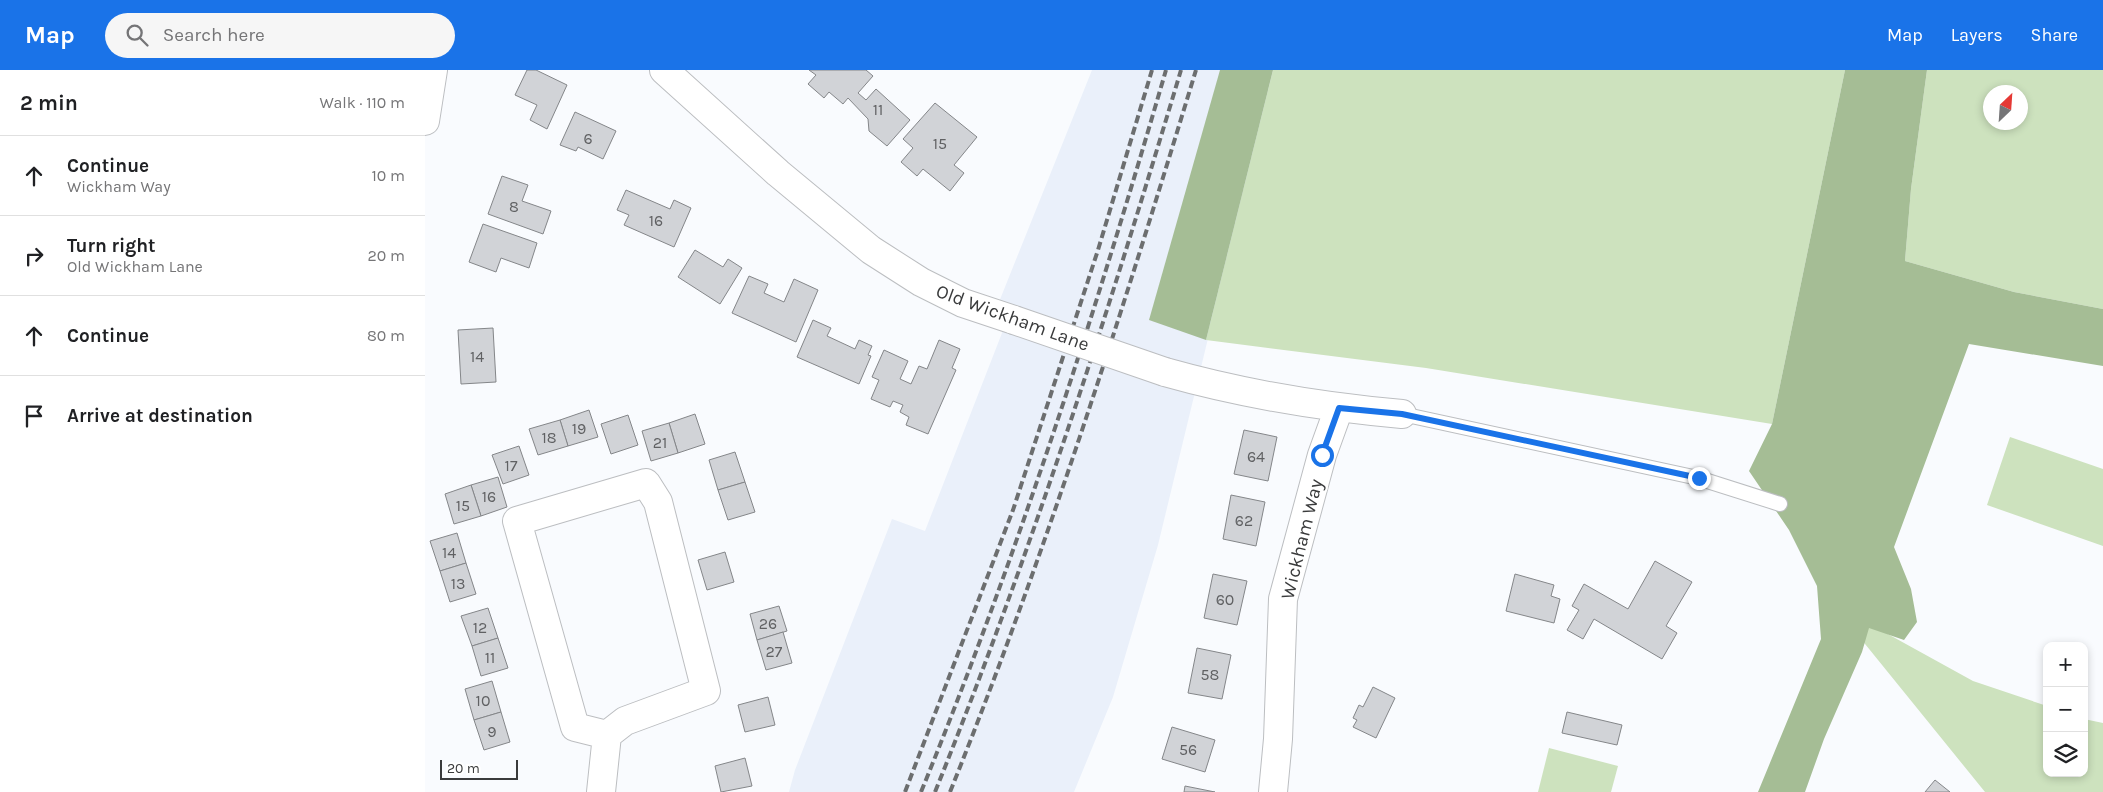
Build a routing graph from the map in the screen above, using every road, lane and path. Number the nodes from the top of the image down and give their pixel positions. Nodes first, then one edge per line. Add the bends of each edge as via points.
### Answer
1 (433, 70) edge
2 (664, 70) edge
3 (425, 121) edge
4 (1339, 408) junction
5 (1402, 414) joint
6 (1780, 504) dead end
7 (607, 735) junction
8 (601, 792) edge
9 (1273, 792) edge

1 - 3 street
2 - 4 street, Old Wickham Lane, bridge via 778,173 871,250 921,282 963,303 1165,372 1229,388
4 - 5 street, Old Wickham Lane
4 - 9 street, Wickham Way via 1322,455 1283,599
5 - 6 lane via 1699,478
7 - 7 street via 575,727 517,521 646,482 658,502 706,690 625,721
7 - 8 street

